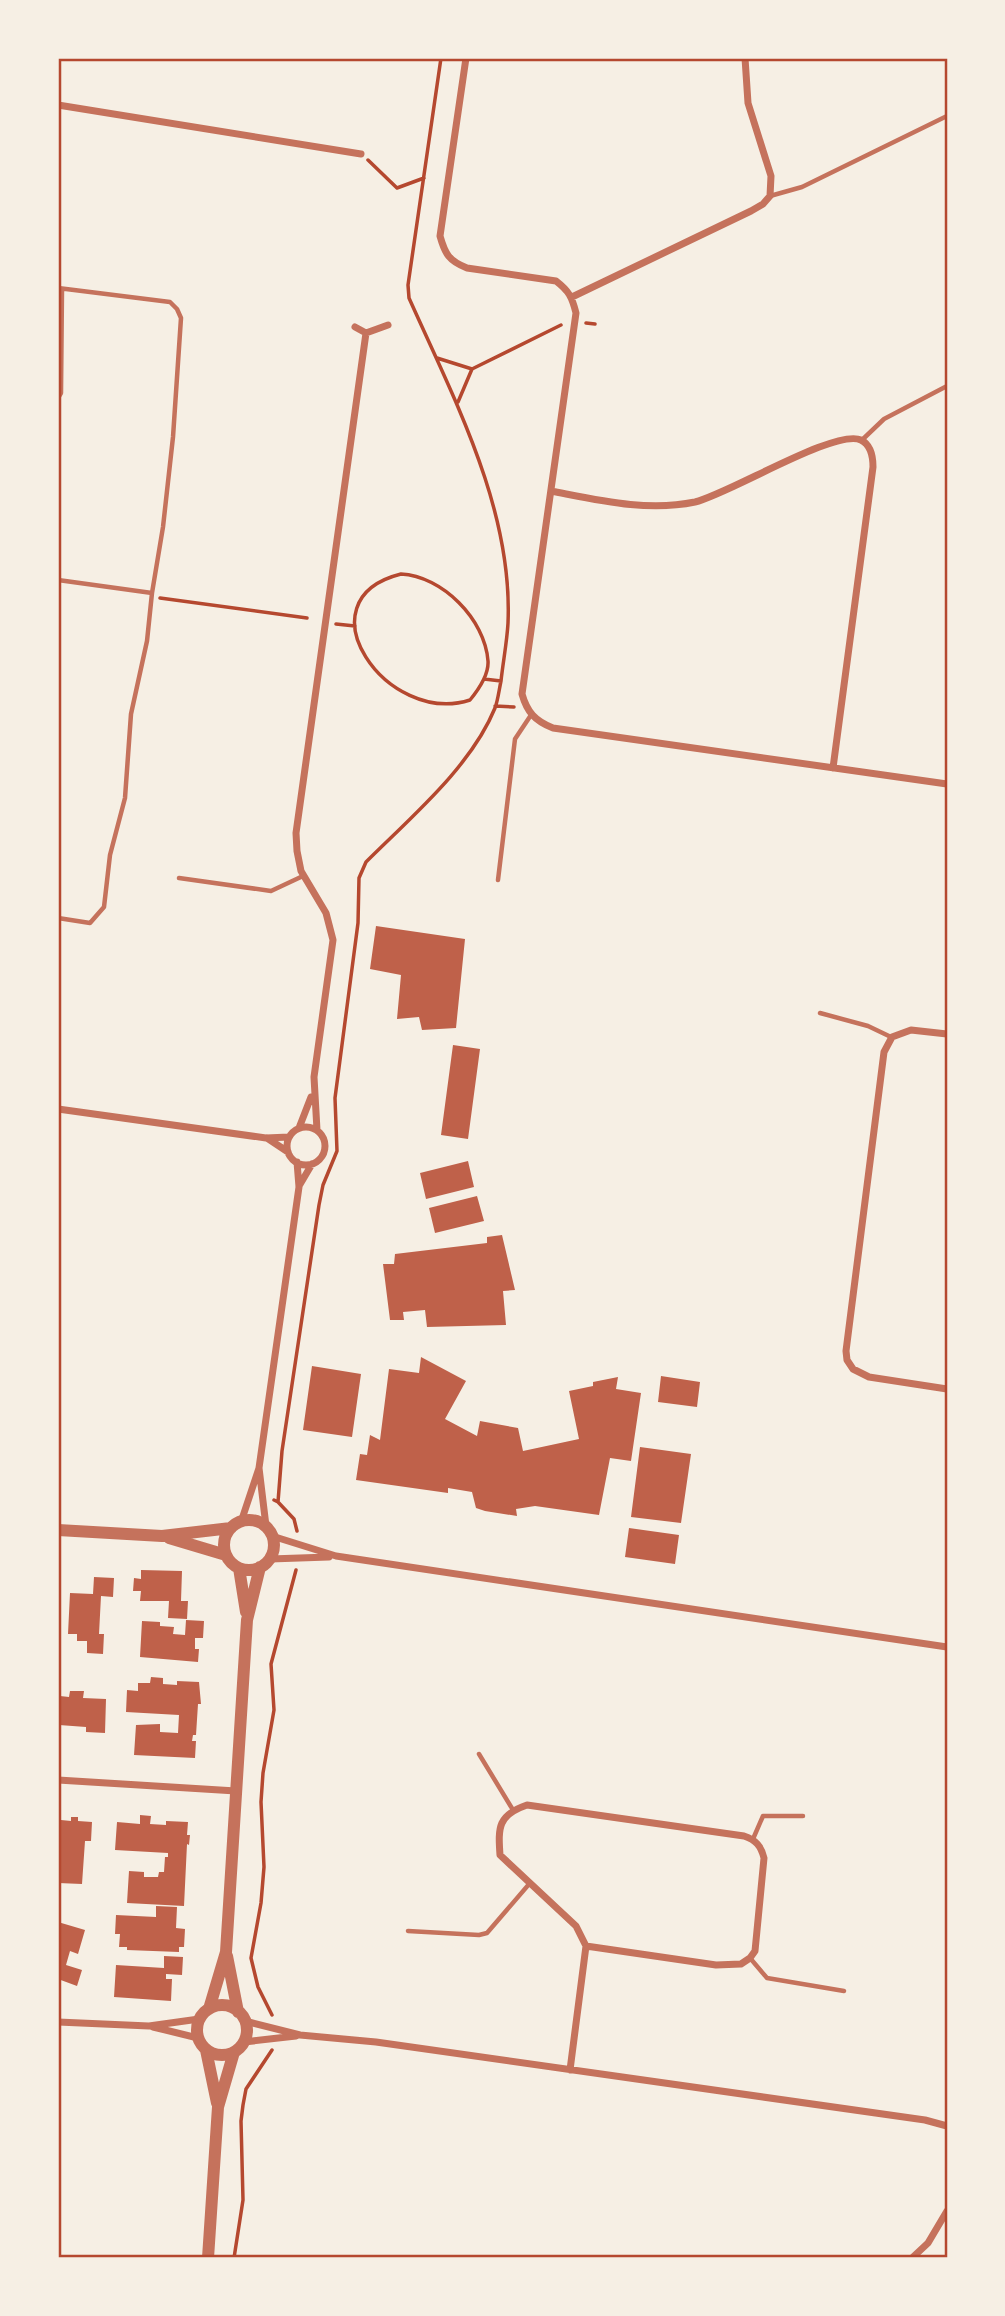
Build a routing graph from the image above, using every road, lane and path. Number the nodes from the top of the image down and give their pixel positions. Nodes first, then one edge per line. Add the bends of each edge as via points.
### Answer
1 (441, 58) edge
2 (466, 58) edge
3 (745, 58) edge
4 (58, 105) edge
5 (947, 116) edge
6 (361, 154) joint
7 (424, 178) junction
8 (770, 196) junction
9 (60, 288) edge
10 (572, 297) junction
11 (575, 322) junction
12 (595, 324) dead end
13 (388, 325) dead end
14 (355, 327) dead end
15 (366, 333) junction
16 (435, 357) junction
17 (472, 369) junction
18 (947, 386) edge
19 (58, 398) edge
20 (458, 402) junction
21 (862, 440) junction
22 (551, 491) junction
23 (58, 580) edge
24 (152, 595) junction
25 (307, 618) dead end
26 (326, 624) junction
27 (355, 626) junction
28 (484, 679) junction
29 (500, 681) junction
30 (525, 705) junction
31 (495, 706) junction
32 (531, 715) junction
33 (832, 768) junction
34 (947, 784) edge
35 (304, 876) junction
36 (179, 878) dead end
37 (498, 880) dead end
38 (58, 918) edge
39 (820, 1013) dead end
40 (947, 1034) edge
41 (892, 1037) junction
42 (313, 1093) junction
43 (58, 1109) edge
44 (299, 1128) junction
45 (317, 1130) junction
46 (289, 1137) junction
47 (266, 1138) junction
48 (288, 1152) junction
49 (297, 1162) junction
50 (312, 1164) junction
51 (299, 1187) junction
52 (947, 1389) edge
53 (259, 1468) junction
54 (263, 1497) junction
55 (236, 1525) junction
56 (58, 1530) edge
57 (269, 1531) junction
58 (162, 1536) junction
59 (226, 1555) junction
60 (336, 1556) junction
61 (265, 1563) junction
62 (239, 1568) junction
63 (292, 1591) dead end
64 (247, 1620) junction
65 (947, 1647) edge
66 (479, 1754) dead end
67 (58, 1780) edge
68 (236, 1790) junction
69 (513, 1810) junction
70 (803, 1816) dead end
71 (753, 1839) junction
72 (530, 1883) junction
73 (408, 1931) dead end
74 (586, 1946) junction
75 (226, 1952) junction
76 (750, 1958) junction
77 (844, 1991) dead end
78 (209, 2009) junction
79 (241, 2016) junction
80 (199, 2019) junction
81 (58, 2022) edge
82 (149, 2026) junction
83 (274, 2028) junction
84 (300, 2035) junction
85 (198, 2038) junction
86 (274, 2038) junction
87 (244, 2042) junction
88 (206, 2050) junction
89 (234, 2052) junction
90 (570, 2070) junction
91 (218, 2107) junction
92 (947, 2126) edge
93 (947, 2211) edge
94 (208, 2258) edge
95 (234, 2258) edge
96 (912, 2258) edge

1 - 7 path
2 - 10 street via 440,236 445,253 453,263 467,268 556,281
3 - 8 street via 748,103 771,176
4 - 6 street
5 - 8 lane via 802,187
6 - 7 path via 397,188
7 - 16 path via 408,285 409,298
8 - 10 street via 751,211
9 - 19 lane via 63,352
9 - 24 lane via 170,302 181,318 173,437
10 - 11 street
11 - 12 path
11 - 17 path via 562,324
11 - 22 street
13 - 15 street
14 - 15 street
15 - 26 street
16 - 17 path
16 - 20 path
17 - 20 path
18 - 21 lane via 884,419
20 - 29 path via 501,542 508,623
21 - 22 street via 832,442 697,501 635,505
21 - 33 street via 871,451 873,467
22 - 30 street via 522,694
23 - 24 lane
24 - 25 path
24 - 38 lane via 131,714 125,798 110,855 104,907 90,923
26 - 27 path
26 - 35 street via 296,833
27 - 28 path via 358,643 379,675 414,698 455,705 470,700
27 - 28 path via 355,610 372,585 386,577 415,574 439,586 470,616 488,662
28 - 29 path
29 - 31 path
30 - 31 path
30 - 32 street
31 - 54 path via 458,767 366,862 359,878 358,923 335,1098 337,1151 318,1205 278,1502
32 - 33 street via 553,728
32 - 37 lane via 514,739
33 - 34 street
35 - 36 lane via 271,891
35 - 42 street via 326,913 333,940
39 - 41 lane
40 - 41 street via 911,1030
41 - 52 street via 884,1052 847,1360 869,1377
42 - 44 street
42 - 45 street
43 - 47 street
44 - 45 street
44 - 46 street
45 - 50 street via 325,1150
46 - 47 street
46 - 48 street
47 - 48 street
48 - 49 street
49 - 50 street
49 - 51 street
50 - 51 street
51 - 53 street
53 - 54 street
53 - 55 street
54 - 57 street
55 - 57 street via 254,1521
55 - 58 street
55 - 59 street via 224,1541
56 - 58 street
57 - 60 street
57 - 61 street via 273,1552
58 - 59 street
59 - 62 street
60 - 61 street
60 - 65 street
61 - 62 street via 254,1570
61 - 64 street
62 - 64 street
63 - 83 path via 271,1664 274,1710 262,1792 264,1867 251,1958
64 - 68 street
66 - 69 lane
67 - 68 street
68 - 75 street
69 - 71 street via 527,1805
69 - 72 street via 502,1819 500,1855
70 - 71 lane via 763,1816
71 - 76 street via 764,1858 755,1951
72 - 73 lane via 487,1933
72 - 74 street via 576,1926
74 - 76 street via 716,1965 741,1964
74 - 90 street
75 - 78 street
75 - 79 street
76 - 77 lane via 767,1978
78 - 79 street via 224,2006
78 - 80 street
79 - 83 street
79 - 87 street via 247,2028
80 - 82 street
80 - 85 street
81 - 82 street
82 - 85 street
83 - 84 street
84 - 86 street
84 - 90 street
85 - 88 street
86 - 87 street
86 - 95 path via 271,2055 247,2089 243,2105 243,2200
87 - 89 street
88 - 89 street via 220,2055
88 - 91 street
89 - 91 street
90 - 92 street
91 - 94 street
93 - 96 street via 928,2243

